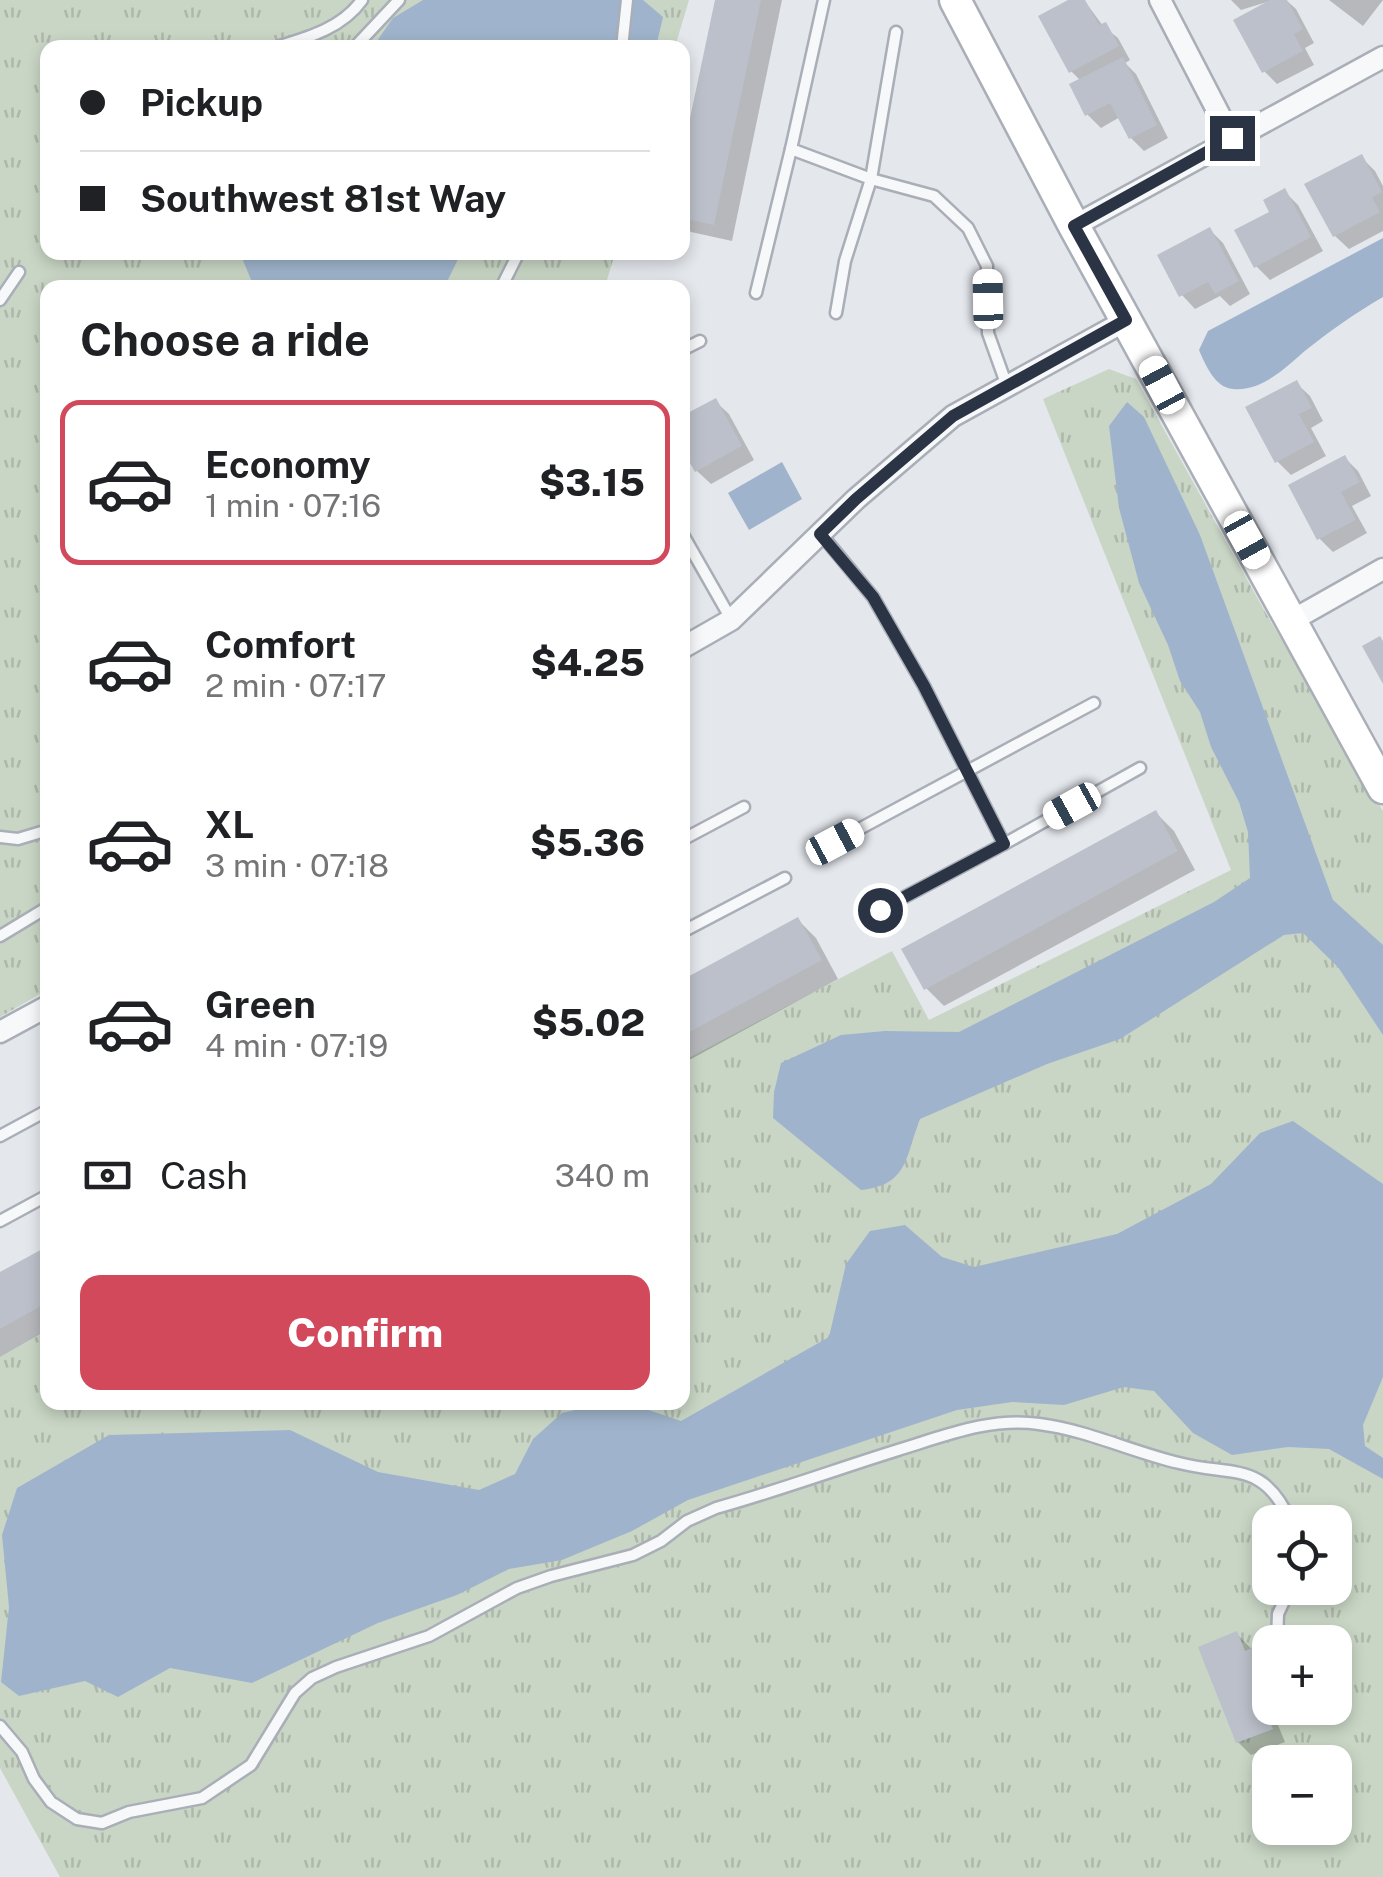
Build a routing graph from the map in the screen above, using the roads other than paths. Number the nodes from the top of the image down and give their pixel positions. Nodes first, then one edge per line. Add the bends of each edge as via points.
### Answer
1 (362, 0) edge
2 (398, 0) edge
3 (627, 0) edge
4 (824, 0) edge
5 (956, 0) edge
6 (1160, 0) edge
7 (896, 32) dead end
8 (300, 40) edge
9 (361, 40) edge
10 (623, 40) edge
11 (1383, 58) edge
12 (1232, 138) junction
13 (790, 150) junction
14 (872, 179) junction
15 (1074, 226) junction
16 (20, 272) dead end
17 (756, 293) dead end
18 (0, 300) edge
19 (836, 313) dead end
20 (1126, 320) junction
21 (700, 342) dead end
22 (690, 346) edge
23 (1007, 387) junction
24 (820, 534) junction
25 (690, 547) edge
26 (1383, 569) edge
27 (731, 620) junction
28 (1291, 620) junction
29 (690, 643) edge
30 (1094, 703) dead end
31 (1140, 768) dead end
32 (966, 774) junction
33 (1383, 788) edge
34 (744, 806) dead end
35 (40, 832) edge
36 (690, 836) edge
37 (0, 838) edge
38 (835, 842) dead end
39 (1004, 844) junction
40 (785, 878) dead end
41 (880, 910) dead end
42 (40, 912) edge
43 (690, 928) edge
44 (0, 936) edge
45 (40, 1010) edge
46 (0, 1032) edge
47 (40, 1114) edge
48 (0, 1136) edge
49 (40, 1198) edge
50 (0, 1221) edge
51 (1283, 1505) edge
52 (0, 1726) edge

1 - 8 lane via 353,12
2 - 9 lane
3 - 10 lane
4 - 13 lane
5 - 15 street
6 - 12 street
7 - 14 lane
11 - 12 street
12 - 15 street
13 - 14 lane
13 - 17 lane
14 - 19 lane
14 - 23 lane via 934,196 968,228 987,266 988,333
15 - 20 street
16 - 18 lane
20 - 23 street
20 - 28 street
21 - 22 lane
23 - 24 street via 953,416
24 - 27 street
24 - 32 lane via 873,597
25 - 27 lane
26 - 28 street
27 - 29 street
28 - 33 street
30 - 32 lane
31 - 39 lane
32 - 38 lane
32 - 39 lane
34 - 36 lane
35 - 37 lane
39 - 41 lane
40 - 43 lane
42 - 44 lane
45 - 46 street
47 - 48 lane
49 - 50 lane
51 - 52 lane via 1259,1478 1160,1459 1040,1424 1002,1422 716,1508 633,1555 550,1576 429,1636 336,1666 294,1693 251,1764 202,1798 102,1823 77,1819 51,1802

